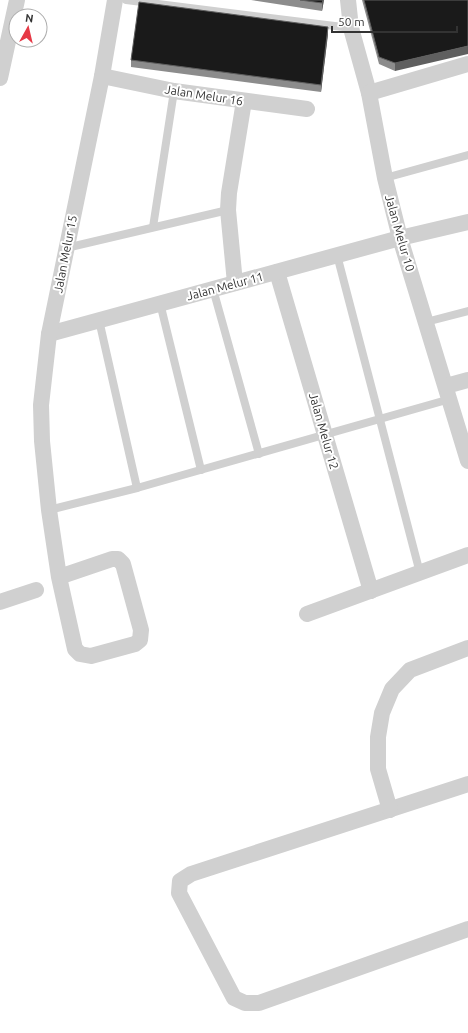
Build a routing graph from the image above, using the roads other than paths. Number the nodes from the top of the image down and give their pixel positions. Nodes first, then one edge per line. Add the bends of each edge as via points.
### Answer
1 (17, 0) edge
2 (115, 0) edge
3 (126, 0) edge
4 (348, 0) edge
5 (351, 28) junction
6 (468, 64) edge
7 (102, 76) junction
8 (0, 78) edge
9 (174, 90) junction
10 (370, 93) junction
11 (244, 101) junction
12 (308, 109) dead end
13 (468, 155) edge
14 (385, 178) junction
15 (228, 210) junction
16 (468, 222) edge
17 (153, 227) junction
18 (400, 238) junction
19 (66, 248) junction
20 (337, 255) junction
21 (277, 272) junction
22 (235, 283) junction
23 (213, 289) junction
24 (160, 304) junction
25 (468, 311) edge
26 (99, 320) junction
27 (426, 322) junction
28 (49, 334) junction
29 (468, 380) edge
30 (448, 393) junction
31 (380, 419) junction
32 (325, 435) junction
33 (259, 454) junction
34 (468, 461) edge
35 (201, 470) junction
36 (137, 488) junction
37 (49, 510) junction
38 (468, 555) edge
39 (420, 573) junction
40 (58, 577) junction
41 (36, 590) dead end
42 (371, 591) junction
43 (0, 602) edge
44 (307, 614) dead end
45 (468, 648) edge
46 (468, 784) edge
47 (390, 810) junction
48 (468, 930) edge

1 - 8 street
2 - 7 street, Jalan Melur 15
3 - 5 lane
4 - 5 street, Jalan Melur 10
5 - 10 street, Jalan Melur 10
6 - 10 street
7 - 9 street, Jalan Melur 16
7 - 19 street, Jalan Melur 15
9 - 11 street, Jalan Melur 16
9 - 17 lane
10 - 14 street, Jalan Melur 10
11 - 12 street, Jalan Melur 16
11 - 15 street
13 - 14 lane
14 - 18 street, Jalan Melur 10
15 - 17 lane
15 - 22 street
16 - 18 street, Jalan Melur 11
17 - 19 lane
18 - 20 street, Jalan Melur 11
18 - 27 street, Jalan Melur 10
19 - 28 street, Jalan Melur 15
20 - 21 street, Jalan Melur 11
20 - 31 lane
21 - 22 street, Jalan Melur 11
21 - 32 street, Jalan Melur 12
22 - 23 street, Jalan Melur 11
23 - 24 street, Jalan Melur 11
23 - 33 lane
24 - 26 street, Jalan Melur 11
24 - 35 lane
25 - 27 lane
26 - 28 street, Jalan Melur 11
26 - 36 lane
27 - 30 street, Jalan Melur 10
28 - 37 street, Jalan Melur 15 via 41,405
29 - 30 street
30 - 31 lane
30 - 34 street, Jalan Melur 10
31 - 32 lane
31 - 39 lane
32 - 33 lane
32 - 42 street, Jalan Melur 12
33 - 35 lane
35 - 36 lane
36 - 37 lane
37 - 40 street, Jalan Melur 15
38 - 39 street
39 - 42 street
40 - 40 street, Jalan Melur 15 via 75,649 80,654 91,656 135,644 140,640 141,630 123,564 118,559
41 - 43 street
42 - 44 street
45 - 47 street via 410,670 392,689 382,713 378,737 378,769
46 - 47 street
47 - 48 street via 191,874 180,882 179,893 234,998 244,1004 259,1003

